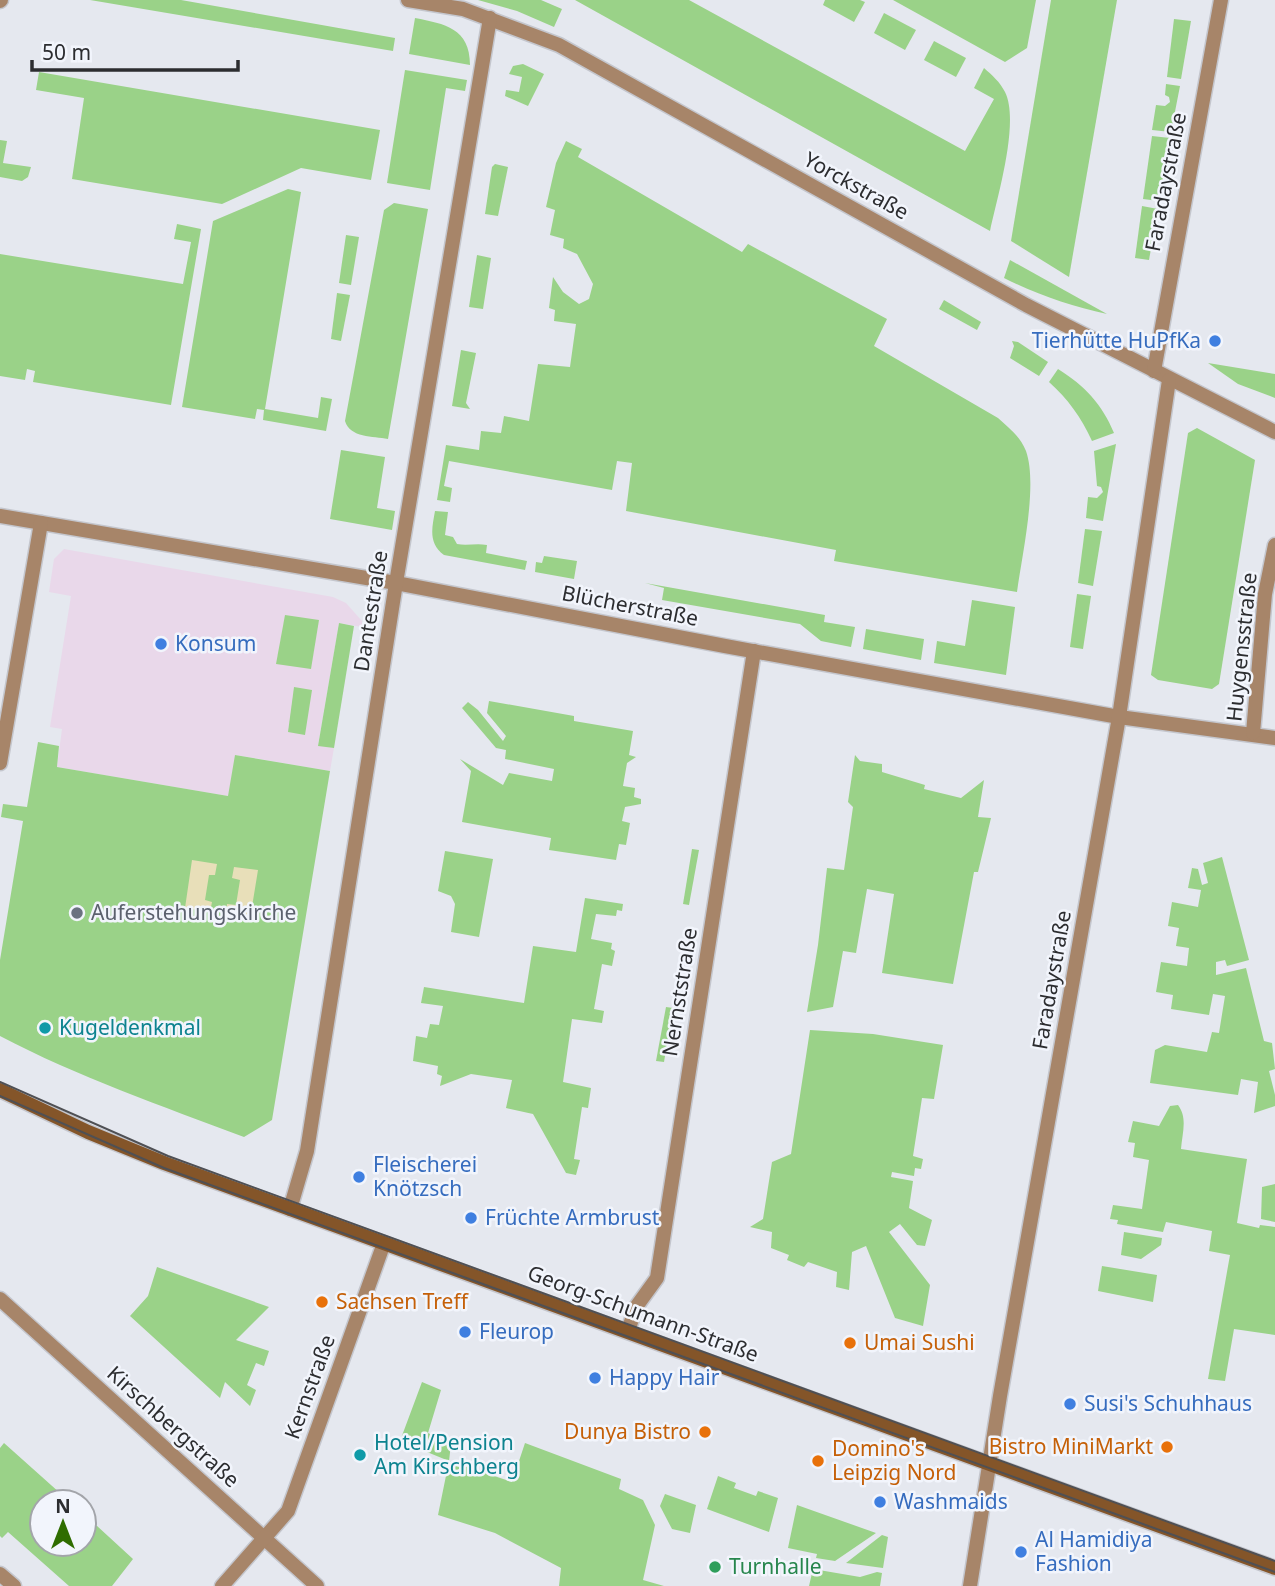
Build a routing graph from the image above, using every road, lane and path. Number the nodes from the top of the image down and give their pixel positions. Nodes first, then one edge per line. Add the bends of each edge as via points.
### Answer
1 (408, 0) edge
2 (1221, 0) edge
3 (490, 18) junction
4 (1154, 371) junction
5 (1169, 380) junction
6 (1275, 432) edge
7 (0, 516) edge
8 (41, 523) junction
9 (1275, 544) edge
10 (396, 583) junction
11 (754, 651) junction
12 (1119, 717) junction
13 (1253, 733) junction
14 (1275, 737) edge
15 (0, 763) edge
16 (0, 1090) edge
17 (290, 1209) junction
18 (384, 1243) junction
19 (0, 1299) edge
20 (628, 1331) junction
21 (991, 1464) junction
22 (265, 1538) junction
23 (1275, 1568) edge
24 (0, 1574) edge
25 (14, 1586) edge
26 (222, 1586) edge
27 (317, 1586) edge
28 (970, 1586) edge

1 - 3 street, Yorckstraße
2 - 4 street, Faradaystraße
3 - 4 street, Yorckstraße via 559,45 1026,305
3 - 10 street, Dantestraße
4 - 5 street, Yorckstraße
5 - 6 street, Yorckstraße
5 - 12 street, Faradaystraße
7 - 8 street, Blücherstraße
8 - 10 street, Blücherstraße
8 - 15 street
9 - 13 street, Huygensstraße via 1265,594
10 - 11 street, Blücherstraße
10 - 17 street, Dantestraße via 307,1151
11 - 12 street, Blücherstraße
11 - 20 street, Nernststraße via 657,1278 636,1307
12 - 13 street, Blücherstraße
12 - 21 street, Faradaystraße
13 - 14 street, Huygensstraße
16 - 17 main road, Georg-Schumann-Straße via 88,1132
17 - 18 main road, Georg-Schumann-Straße
18 - 20 main road, Georg-Schumann-Straße
18 - 22 street, Kernstraße via 288,1511
19 - 22 street, Kirschbergstraße
20 - 21 main road, Georg-Schumann-Straße
21 - 23 main road, Georg-Schumann-Straße
21 - 28 street, Faradaystraße
22 - 26 street, Kernstraße
22 - 27 street, Kirschbergstraße
24 - 25 street

